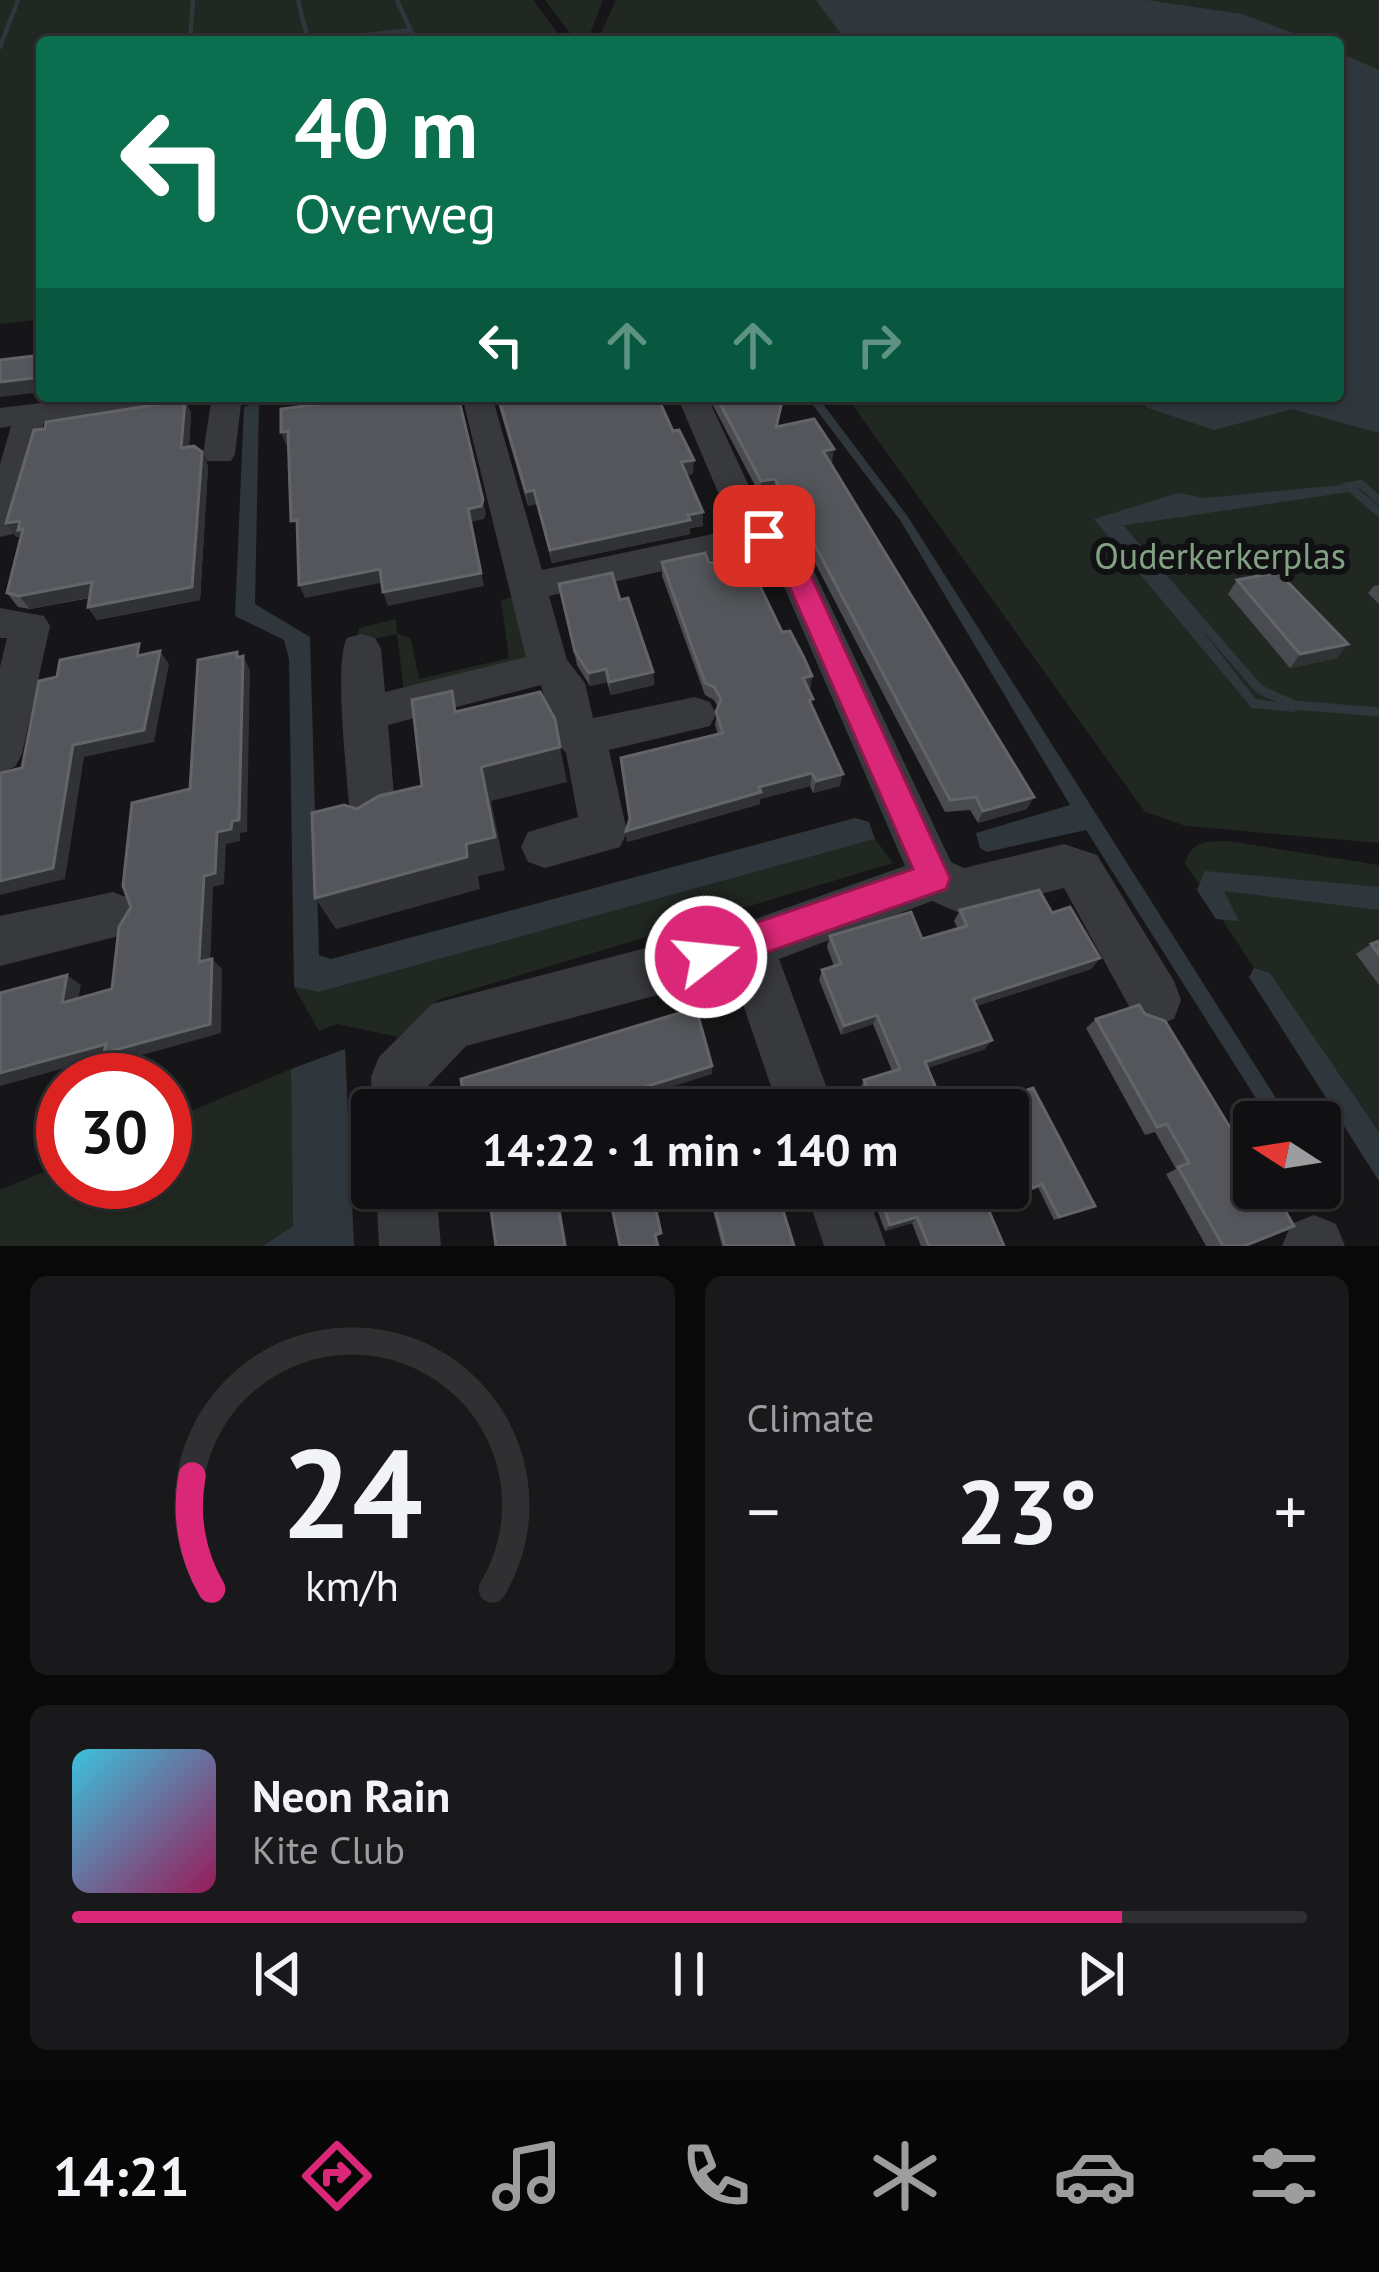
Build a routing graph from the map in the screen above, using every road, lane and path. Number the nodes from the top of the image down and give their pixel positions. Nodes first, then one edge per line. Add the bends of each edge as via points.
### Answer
1 (126, 402) edge
2 (226, 402) edge
3 (479, 402) edge
4 (695, 402) edge
5 (15, 417) edge
6 (219, 454) dead end
7 (0, 525) edge
8 (764, 536) junction
9 (527, 587) junction
10 (0, 623) edge
11 (361, 649) dead end
12 (549, 667) junction
13 (365, 714) junction
14 (694, 714) dead end
15 (584, 737) junction
16 (0, 754) edge
17 (373, 818) edge
18 (545, 847) dead end
19 (934, 878) junction
20 (113, 916) dead end
21 (0, 941) edge
22 (749, 946) junction
23 (1155, 1000) dead end
24 (400, 1089) edge
25 (800, 1089) edge
26 (407, 1209) edge
27 (842, 1209) edge
28 (410, 1246) edge
29 (855, 1246) edge

1 - 5 street
2 - 6 street
3 - 9 street
4 - 8 street via 740,505
5 - 7 street
8 - 9 street
8 - 19 street via 794,567
9 - 12 street
10 - 16 street via 30,626
11 - 13 street
12 - 13 street
12 - 15 street via 564,683 576,739
13 - 17 street
14 - 15 street
15 - 18 street via 604,832
19 - 22 street
19 - 23 street via 962,891 1064,866 1080,871
20 - 21 street
22 - 24 street via 451,1023 399,1077
22 - 25 street
26 - 28 street
27 - 29 street

